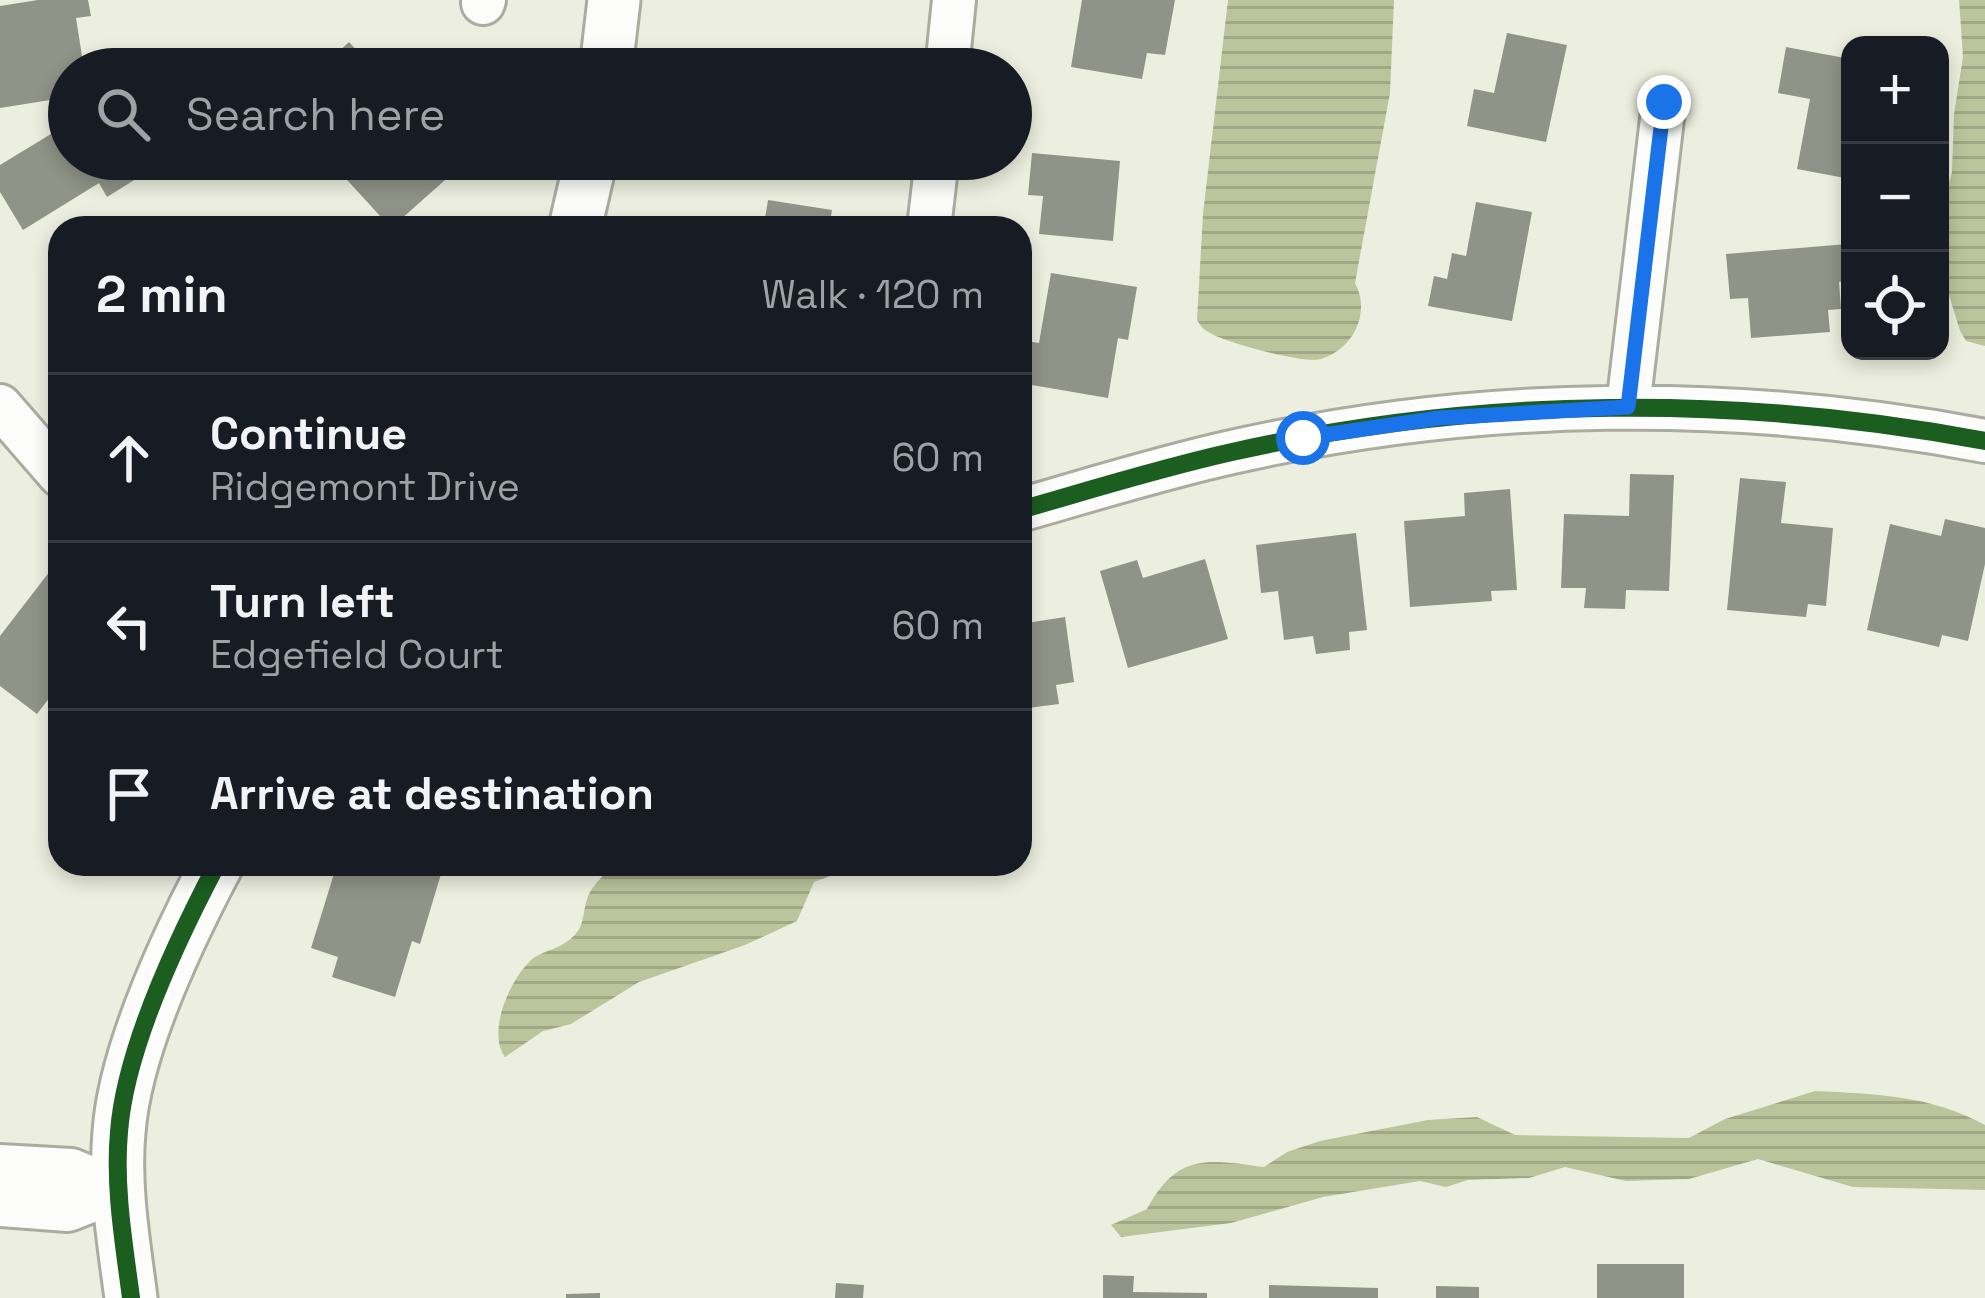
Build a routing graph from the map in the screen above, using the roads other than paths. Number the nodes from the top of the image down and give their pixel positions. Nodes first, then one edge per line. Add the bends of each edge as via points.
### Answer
1 (614, 0) edge
2 (954, 0) edge
3 (609, 48) edge
4 (948, 48) edge
5 (1664, 102) dead end
6 (586, 180) edge
7 (935, 180) edge
8 (578, 216) edge
9 (930, 216) edge
10 (0, 406) edge
11 (1628, 407) junction
12 (1985, 442) edge
13 (48, 461) edge
14 (1032, 507) edge
15 (211, 876) edge
16 (0, 1166) edge
17 (119, 1190) junction
18 (0, 1205) edge
19 (131, 1298) edge

1 - 3 street
2 - 4 street
5 - 11 street
6 - 8 street
7 - 9 street
10 - 13 street
11 - 12 street via 1854,418
11 - 14 street via 1439,418 1303,438
15 - 17 street via 131,1072 119,1129
16 - 17 street via 71,1170
17 - 18 street via 68,1210
17 - 19 street

